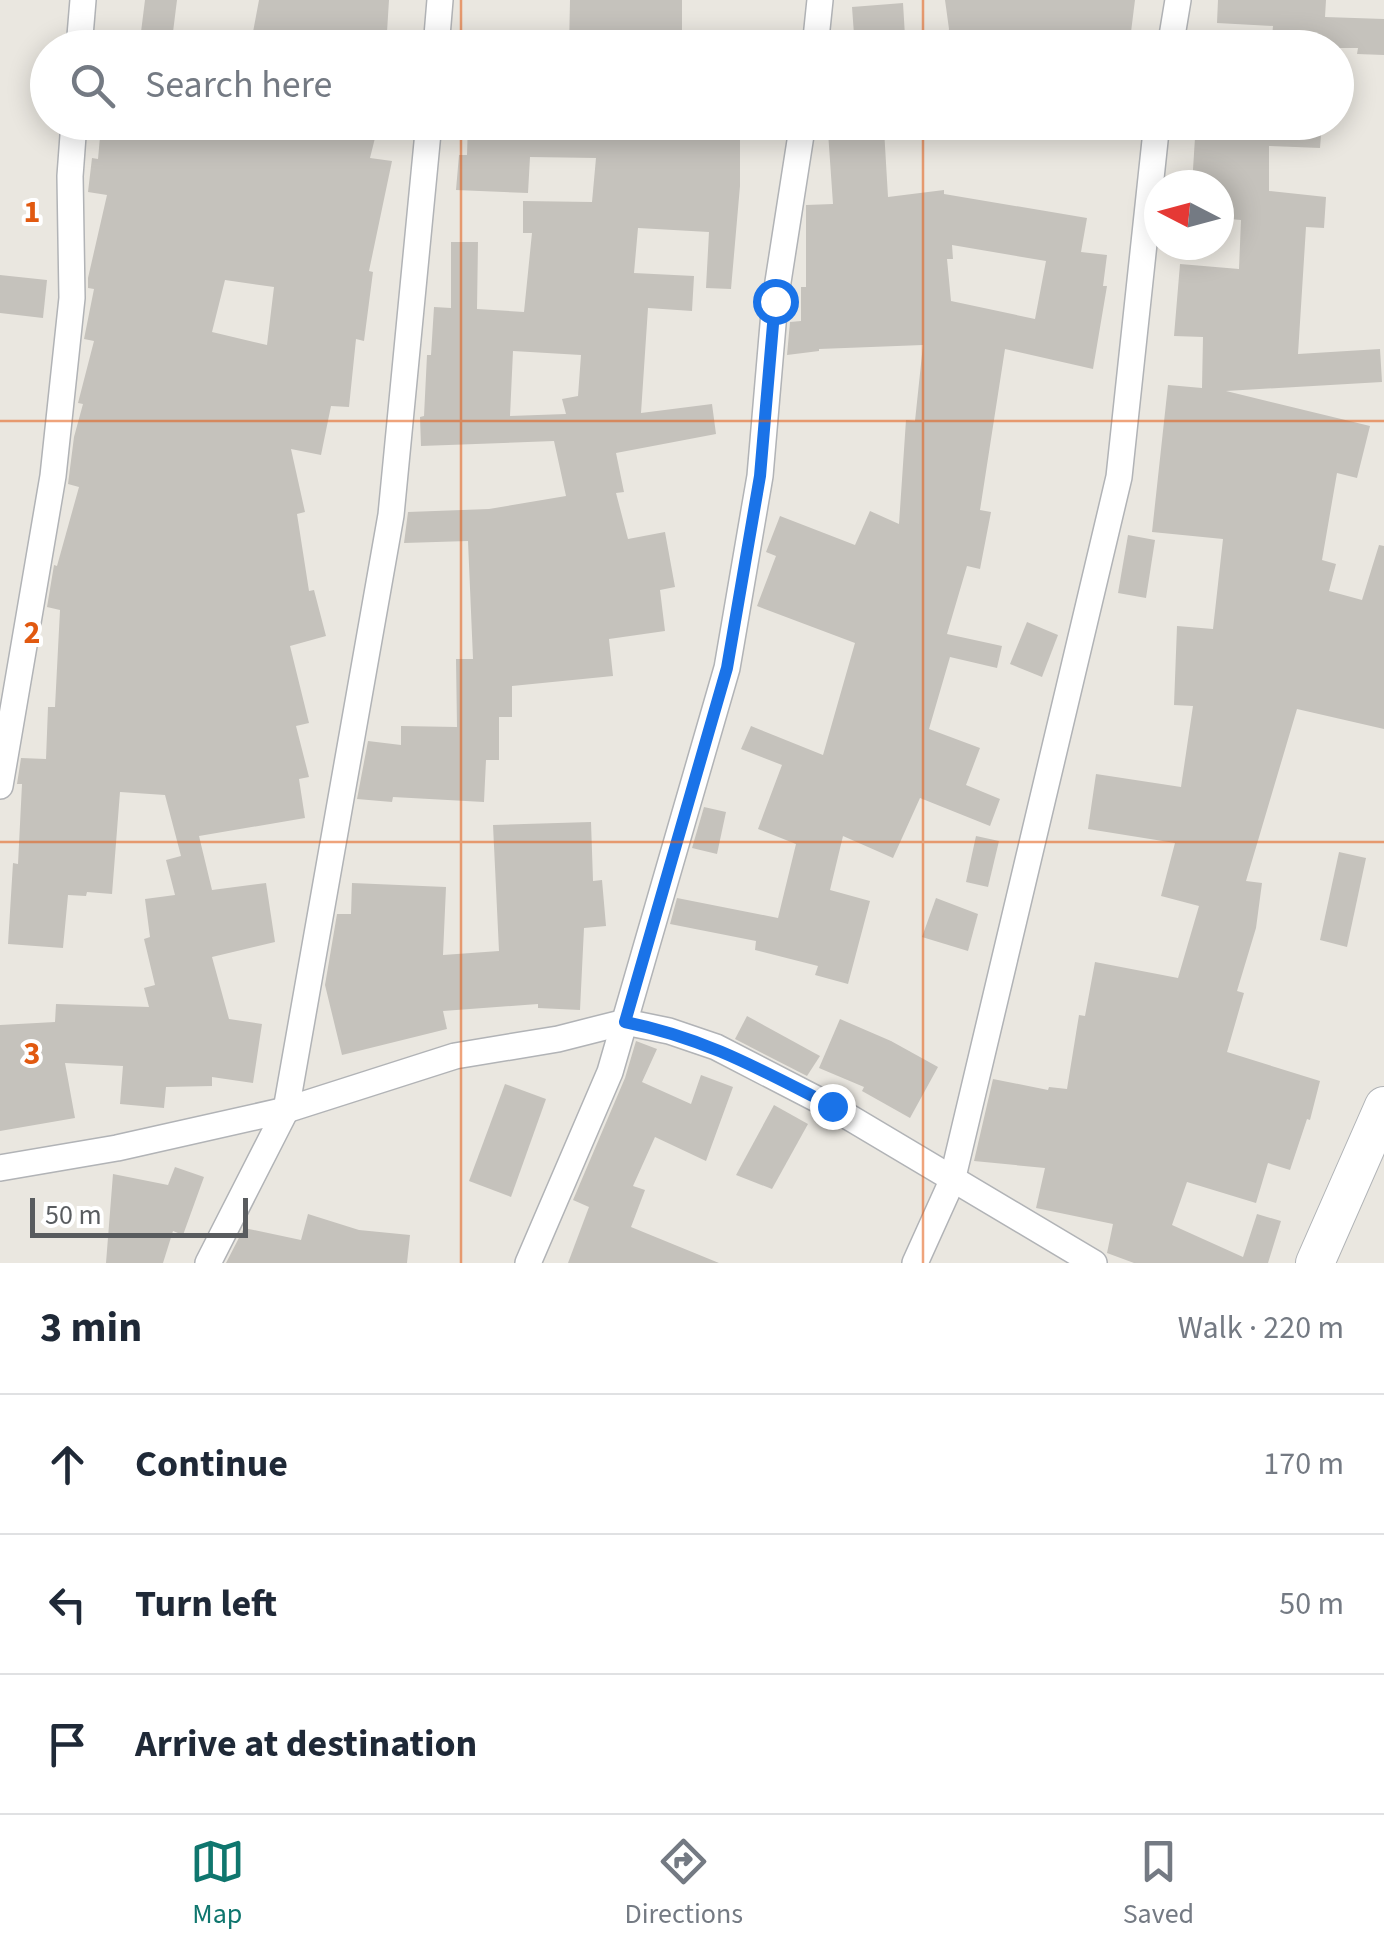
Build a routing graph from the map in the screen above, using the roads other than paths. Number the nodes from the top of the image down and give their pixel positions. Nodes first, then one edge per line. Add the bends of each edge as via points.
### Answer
1 (83, 0) edge
2 (440, 0) edge
3 (820, 0) edge
4 (1178, 0) edge
5 (81, 30) edge
6 (438, 30) edge
7 (817, 30) edge
8 (1173, 30) edge
9 (73, 140) edge
10 (428, 140) edge
11 (800, 140) edge
12 (1156, 140) edge
13 (0, 786) edge
14 (625, 1022) junction
15 (1384, 1106) edge
16 (286, 1110) junction
17 (0, 1168) edge
18 (952, 1181) junction
19 (208, 1263) edge
20 (528, 1263) edge
21 (915, 1263) edge
22 (1094, 1263) edge
23 (1315, 1263) edge

1 - 5 street
2 - 6 street
3 - 7 street
4 - 8 street
9 - 13 street via 72,298 53,476
10 - 16 street via 391,515
11 - 14 street via 775,301 760,476 727,668
12 - 18 street via 1118,477
14 - 16 street via 455,1056
14 - 18 street via 716,1047 832,1106
14 - 20 street
15 - 23 street
16 - 17 street
16 - 19 street
18 - 21 street
18 - 22 street

